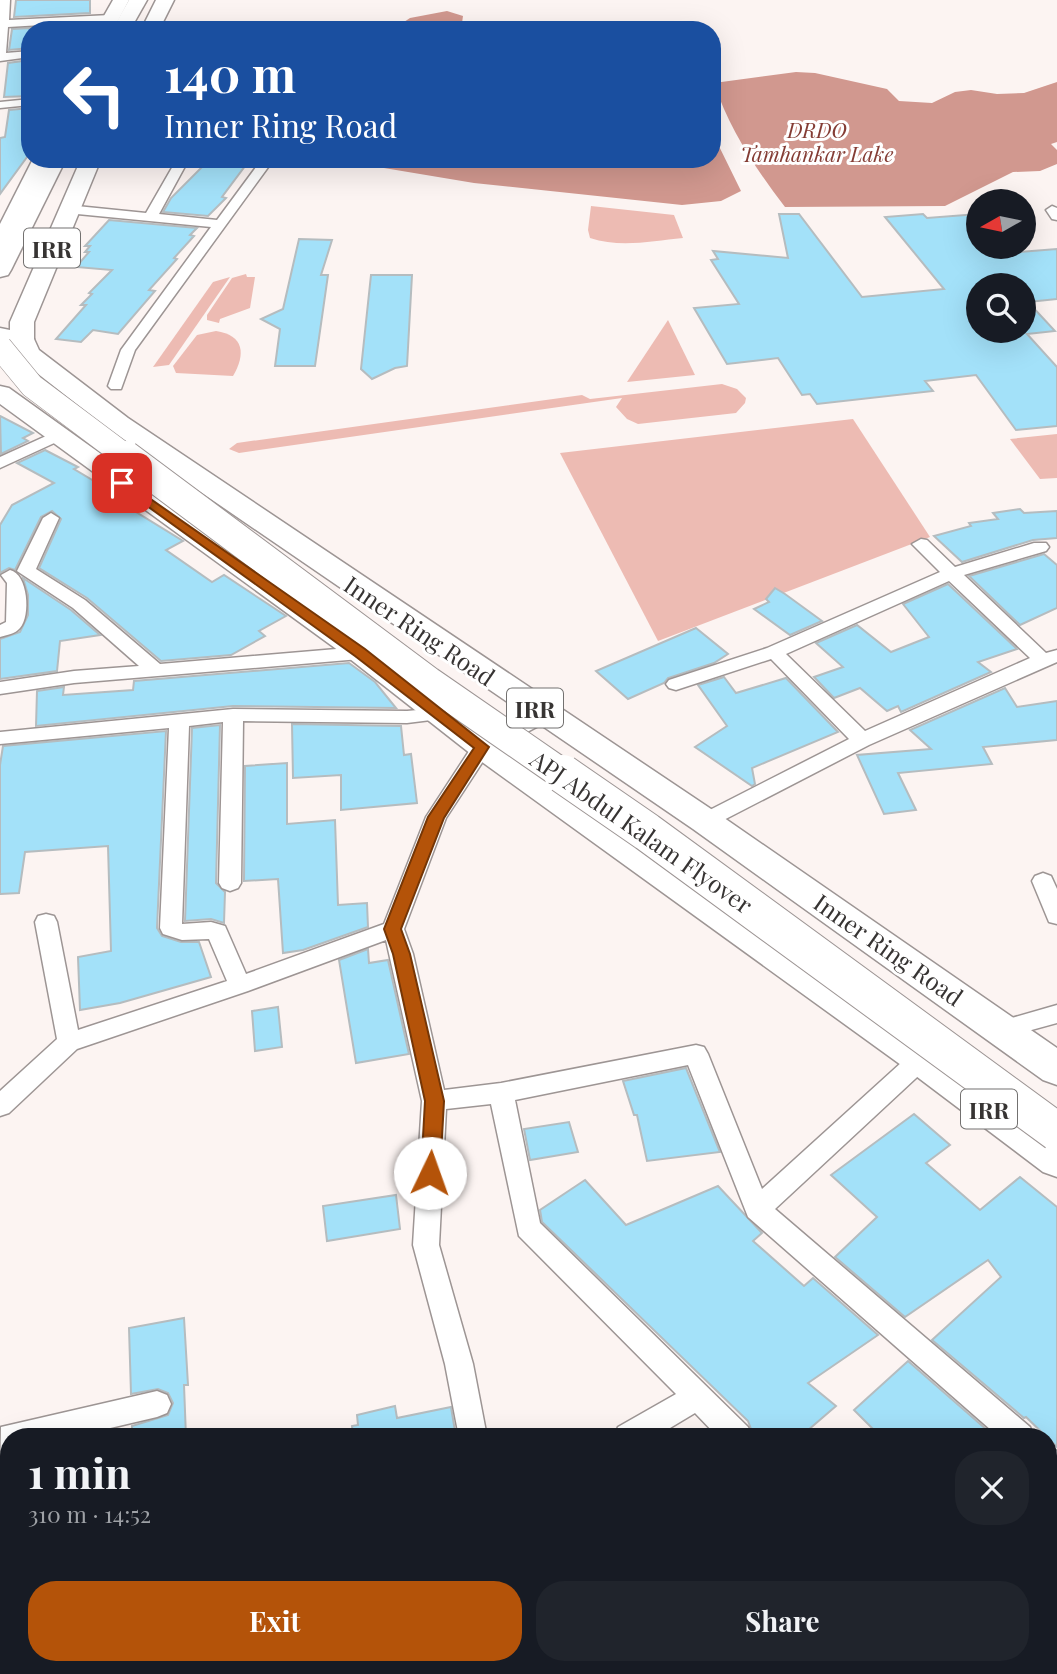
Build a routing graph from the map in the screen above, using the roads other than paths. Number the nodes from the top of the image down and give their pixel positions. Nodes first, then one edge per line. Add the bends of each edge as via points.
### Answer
1 (5, 0) edge
2 (121, 0) edge
3 (138, 0) edge
4 (165, 0) edge
5 (114, 21) edge
6 (117, 21) edge
7 (154, 21) edge
8 (2, 24) edge
9 (21, 24) edge
10 (21, 55) edge
11 (0, 57) edge
12 (21, 104) edge
13 (0, 105) edge
14 (38, 168) edge
15 (51, 168) edge
16 (87, 168) edge
17 (178, 168) edge
18 (261, 168) edge
19 (67, 209) junction
20 (151, 216) junction
21 (220, 224) junction
22 (0, 245) edge
23 (0, 270) edge
24 (7, 340) edge
25 (0, 393) edge
26 (86, 398) junction
27 (57, 436) junction
28 (0, 463) edge
29 (51, 518) dead end
30 (921, 544) dead end
31 (1040, 547) dead end
32 (12, 574) edge
33 (950, 574) junction
34 (0, 631) edge
35 (774, 652) junction
36 (360, 653) junction
37 (1049, 658) edge
38 (157, 672) junction
39 (676, 684) dead end
40 (0, 688) edge
41 (440, 714) junction
42 (233, 715) junction
43 (545, 715) junction
44 (179, 721) junction
45 (0, 738) edge
46 (862, 740) junction
47 (482, 747) junction
48 (705, 821) junction
49 (1042, 881) dead end
50 (230, 883) dead end
51 (1057, 916) edge
52 (46, 922) dead end
53 (393, 929) junction
54 (240, 985) junction
55 (1057, 1014) edge
56 (1002, 1029) junction
57 (69, 1042) junction
58 (921, 1059) junction
59 (1057, 1069) edge
60 (501, 1093) junction
61 (434, 1101) junction
62 (0, 1106) edge
63 (1057, 1132) edge
64 (1057, 1160) edge
65 (757, 1209) junction
66 (697, 1397) junction
67 (157, 1404) dead end
68 (51, 1428) edge
69 (471, 1428) edge
70 (644, 1428) edge
71 (729, 1428) edge
72 (1010, 1428) edge

1 - 8 street
2 - 5 main road
3 - 6 highway
4 - 7 highway
8 - 9 street
8 - 11 street
10 - 11 street
12 - 13 street
14 - 22 main road, IRR
15 - 23 highway
16 - 19 highway, IRR
17 - 20 street
18 - 21 street
19 - 20 street
19 - 24 highway, IRR via 22,322
20 - 21 street
21 - 26 street via 128,350 123,382
24 - 26 highway, Inner Ring Road / IRR
24 - 63 highway, APJ Abdul Kalam Flyover, bridge via 32,386 429,682 648,832
25 - 27 main road, Inner Ring Road / IRR
26 - 43 highway, Inner Ring Road / IRR
27 - 28 street
27 - 36 main road, Inner Ring Road / IRR
29 - 32 street
30 - 33 street
31 - 33 street
32 - 34 street via 16,582 15,623
32 - 38 street via 44,580 108,626
33 - 35 street
33 - 37 street
35 - 39 street
35 - 46 street
36 - 38 street
36 - 41 main road, Inner Ring Road / IRR
37 - 46 street
38 - 40 street
41 - 42 street
41 - 47 main road, Inner Ring Road / IRR
42 - 44 street
42 - 50 street
43 - 47 street
43 - 48 highway, Inner Ring Road / IRR
44 - 45 street
44 - 54 street via 171,928 178,933 217,932
46 - 48 street
47 - 53 street via 436,817
47 - 58 main road, Inner Ring Road / IRR
48 - 56 highway, Inner Ring Road / IRR
49 - 51 street
52 - 57 street
53 - 54 street
53 - 61 street
54 - 57 street
55 - 56 street
56 - 59 highway, Inner Ring Road / IRR
57 - 62 street
58 - 64 main road, Inner Ring Road / IRR
58 - 65 street
60 - 61 street
60 - 65 street via 696,1054
60 - 66 street via 528,1227
61 - 69 street via 426,1245
65 - 72 street
66 - 70 street
66 - 71 street
67 - 68 street

